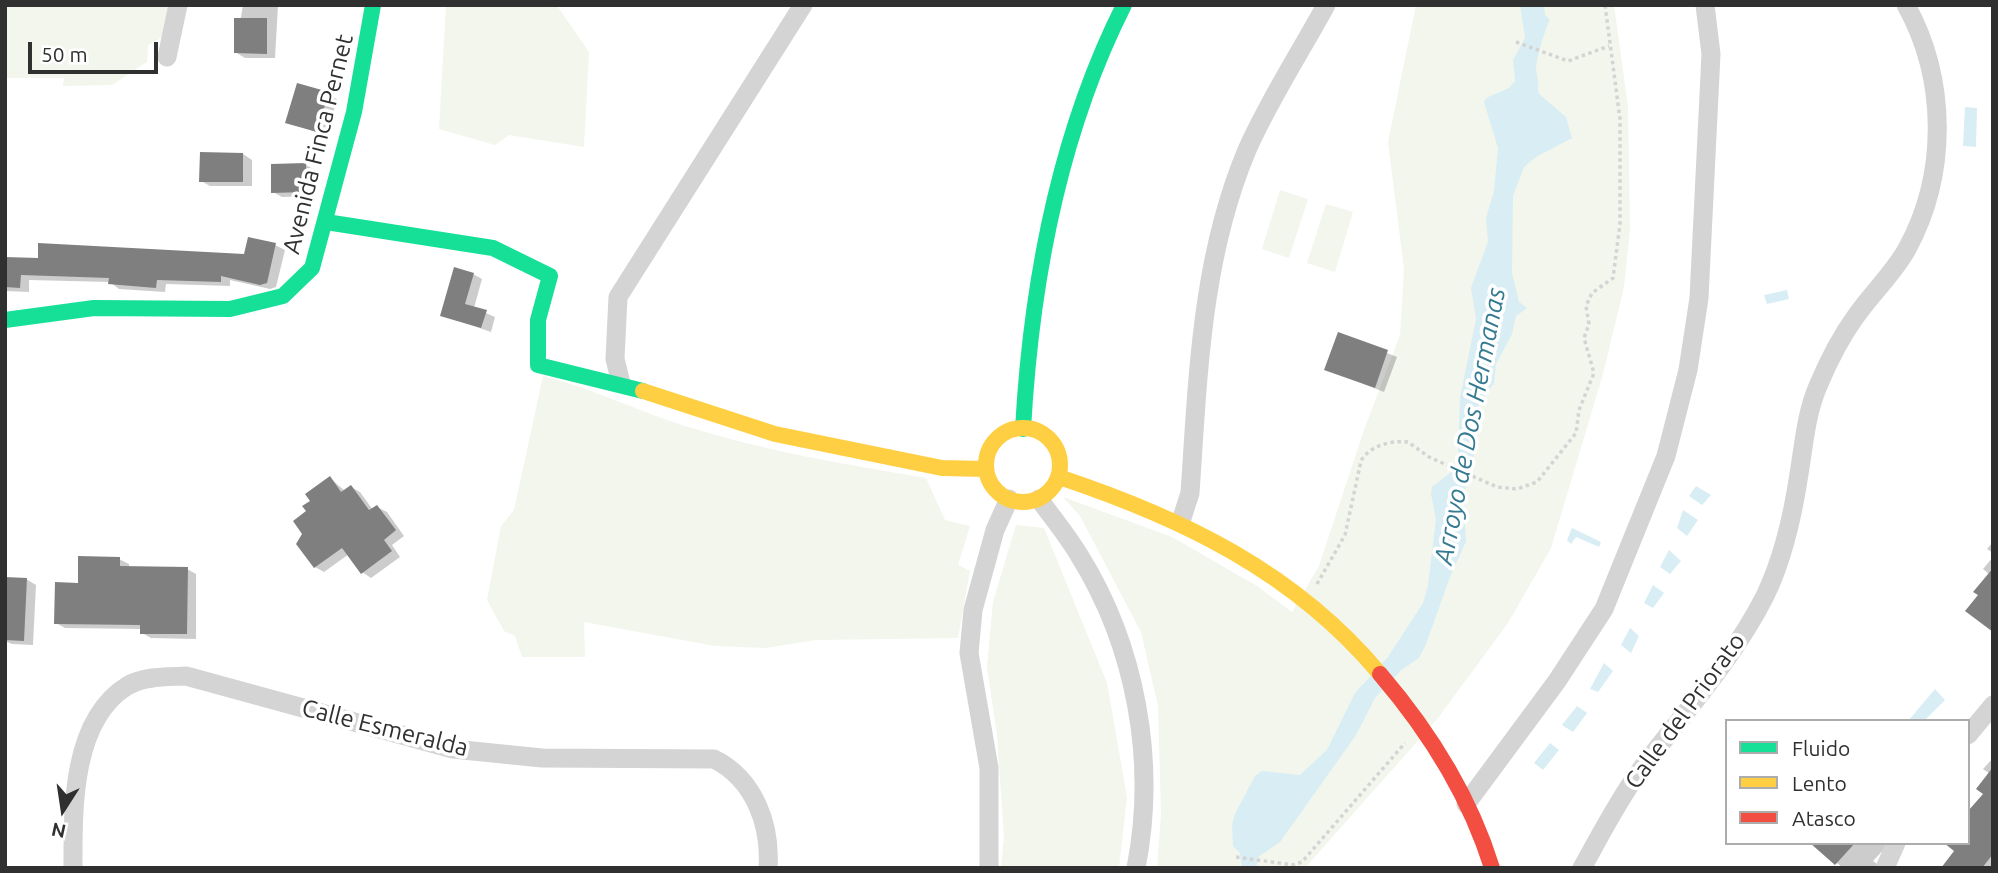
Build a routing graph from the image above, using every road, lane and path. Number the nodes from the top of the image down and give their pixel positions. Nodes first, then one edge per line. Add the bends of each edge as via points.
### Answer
1 (178, 5) edge
2 (373, 5) edge
3 (803, 5) edge
4 (1124, 5) edge
5 (1326, 5) edge
6 (1605, 5) edge
7 (1705, 5) edge
8 (1906, 5) edge
9 (1516, 42) dead end
10 (1609, 46) junction
11 (167, 57) dead end
12 (326, 222) junction
13 (5, 320) edge
14 (621, 383) junction
15 (1023, 429) junction
16 (986, 469) junction
17 (1059, 477) junction
18 (1009, 499) junction
19 (1039, 499) junction
20 (1181, 521) junction
21 (1307, 599) junction
22 (1993, 705) edge
23 (1421, 726) junction
24 (1970, 733) edge
25 (1466, 804) junction
26 (1895, 845) edge
27 (1236, 857) dead end
28 (73, 868) edge
29 (768, 868) edge
30 (989, 868) edge
31 (1136, 868) edge
32 (1492, 868) edge
33 (1582, 868) edge
34 (1885, 868) edge

1 - 11 street
2 - 12 street, Avenida Finca Pernet via 354,113
3 - 14 street via 618,296 615,359
4 - 15 street via 1085,98 1051,203 1030,318
5 - 20 street via 1247,150 1219,233 1202,317 1190,493
6 - 10 path
7 - 25 street via 1712,54 1699,298 1688,370 1666,456 1604,609
8 - 33 street, Calle del Priorato via 1926,46 1938,119 1934,175 1918,226 1892,272 1856,315 1817,388 1792,513 1765,595 1699,699 1638,774
9 - 10 path via 1560,59 1576,60
10 - 21 path via 1620,119 1620,225 1615,274 1592,293 1586,306 1589,324 1584,338 1593,363 1593,382 1579,410 1576,433 1545,475 1528,487 1507,488 1470,475 1408,442 1378,446 1366,453 1340,548
12 - 13 street, Avenida Finca Pernet via 312,268 283,296 230,309 94,308
12 - 14 street via 493,248 550,276 538,320 538,365
14 - 16 street via 775,434 942,468
15 - 16 street via 998,437 986,457
15 - 17 street via 1050,440 1060,460
16 - 18 street via 995,490
17 - 19 street
17 - 20 street
18 - 19 street
18 - 30 street via 995,530 973,610 969,653 989,768
19 - 31 street via 1079,555 1099,593 1119,635 1135,693 1143,770 1142,836
20 - 21 street via 1276,575
21 - 23 street via 1367,656
22 - 24 street
23 - 25 street
23 - 27 path via 1307,859 1293,865
25 - 32 street
26 - 34 street
28 - 29 street, Calle Esmeralda via 82,757 100,714 128,686 149,678 186,676 453,749 542,758 714,759 745,780 763,819 770,848

